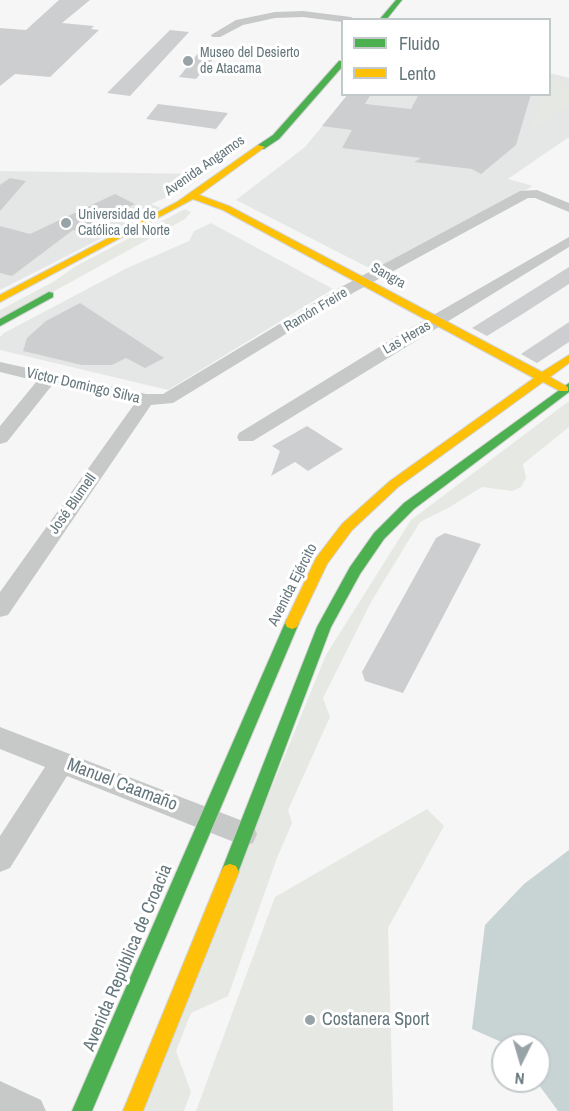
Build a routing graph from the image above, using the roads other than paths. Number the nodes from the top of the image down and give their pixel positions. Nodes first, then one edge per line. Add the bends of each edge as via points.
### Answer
1 (399, 0) edge
2 (390, 17) edge
3 (341, 19) edge
4 (216, 35) dead end
5 (341, 64) edge
6 (232, 190) dead end
7 (192, 195) junction
8 (180, 204) junction
9 (208, 208) junction
10 (569, 208) edge
11 (569, 241) edge
12 (274, 250) dead end
13 (351, 288) junction
14 (61, 289) dead end
15 (0, 300) edge
16 (0, 323) edge
17 (425, 328) junction
18 (569, 358) edge
19 (0, 367) edge
20 (542, 377) junction
21 (49, 378) junction
22 (511, 379) dead end
23 (527, 388) junction
24 (567, 389) edge
25 (167, 399) joint
26 (146, 400) junction
27 (551, 402) junction
28 (246, 437) dead end
29 (0, 438) edge
30 (0, 609) edge
31 (0, 738) edge
32 (62, 762) junction
33 (208, 819) junction
34 (244, 834) junction
35 (0, 859) edge
36 (0, 1097) edge
37 (30, 1111) edge
38 (82, 1111) edge
39 (133, 1111) edge

1 - 2 main road
3 - 4 street via 275,15 240,22
5 - 7 main road, Avenida Angamos via 276,137
6 - 9 main road
7 - 8 main road, Avenida Angamos
7 - 9 main road, Sangra
8 - 9 main road, Sangra
8 - 15 main road, Avenida Angamos
9 - 12 main road, Sangra
9 - 13 main road, Sangra via 226,208
10 - 13 street, Ramón Freire via 530,193
11 - 17 street, Las Heras
13 - 17 main road, Sangra
13 - 25 street, Ramón Freire
14 - 16 main road
17 - 20 main road, Sangra
17 - 28 street, Las Heras
18 - 20 main road, Avenida Ejército
19 - 21 street, Víctor Domingo Silva
20 - 23 main road, Avenida Ejército
20 - 24 main road, Sangra
21 - 26 street, Víctor Domingo Silva
21 - 29 street
22 - 23 main road
23 - 27 main road
23 - 33 main road, Avenida Ejército via 394,484 363,510 333,544 281,646
24 - 27 main road
25 - 26 street, Víctor Domingo Silva
26 - 30 street, José Blumell
27 - 34 main road via 409,506 366,553 324,627
31 - 32 street, Manuel Caamaño
32 - 33 street, Manuel Caamaño
32 - 35 street
33 - 34 street, Manuel Caamaño
33 - 38 main road, Avenida República de Croacia
34 - 39 main road
36 - 37 street

